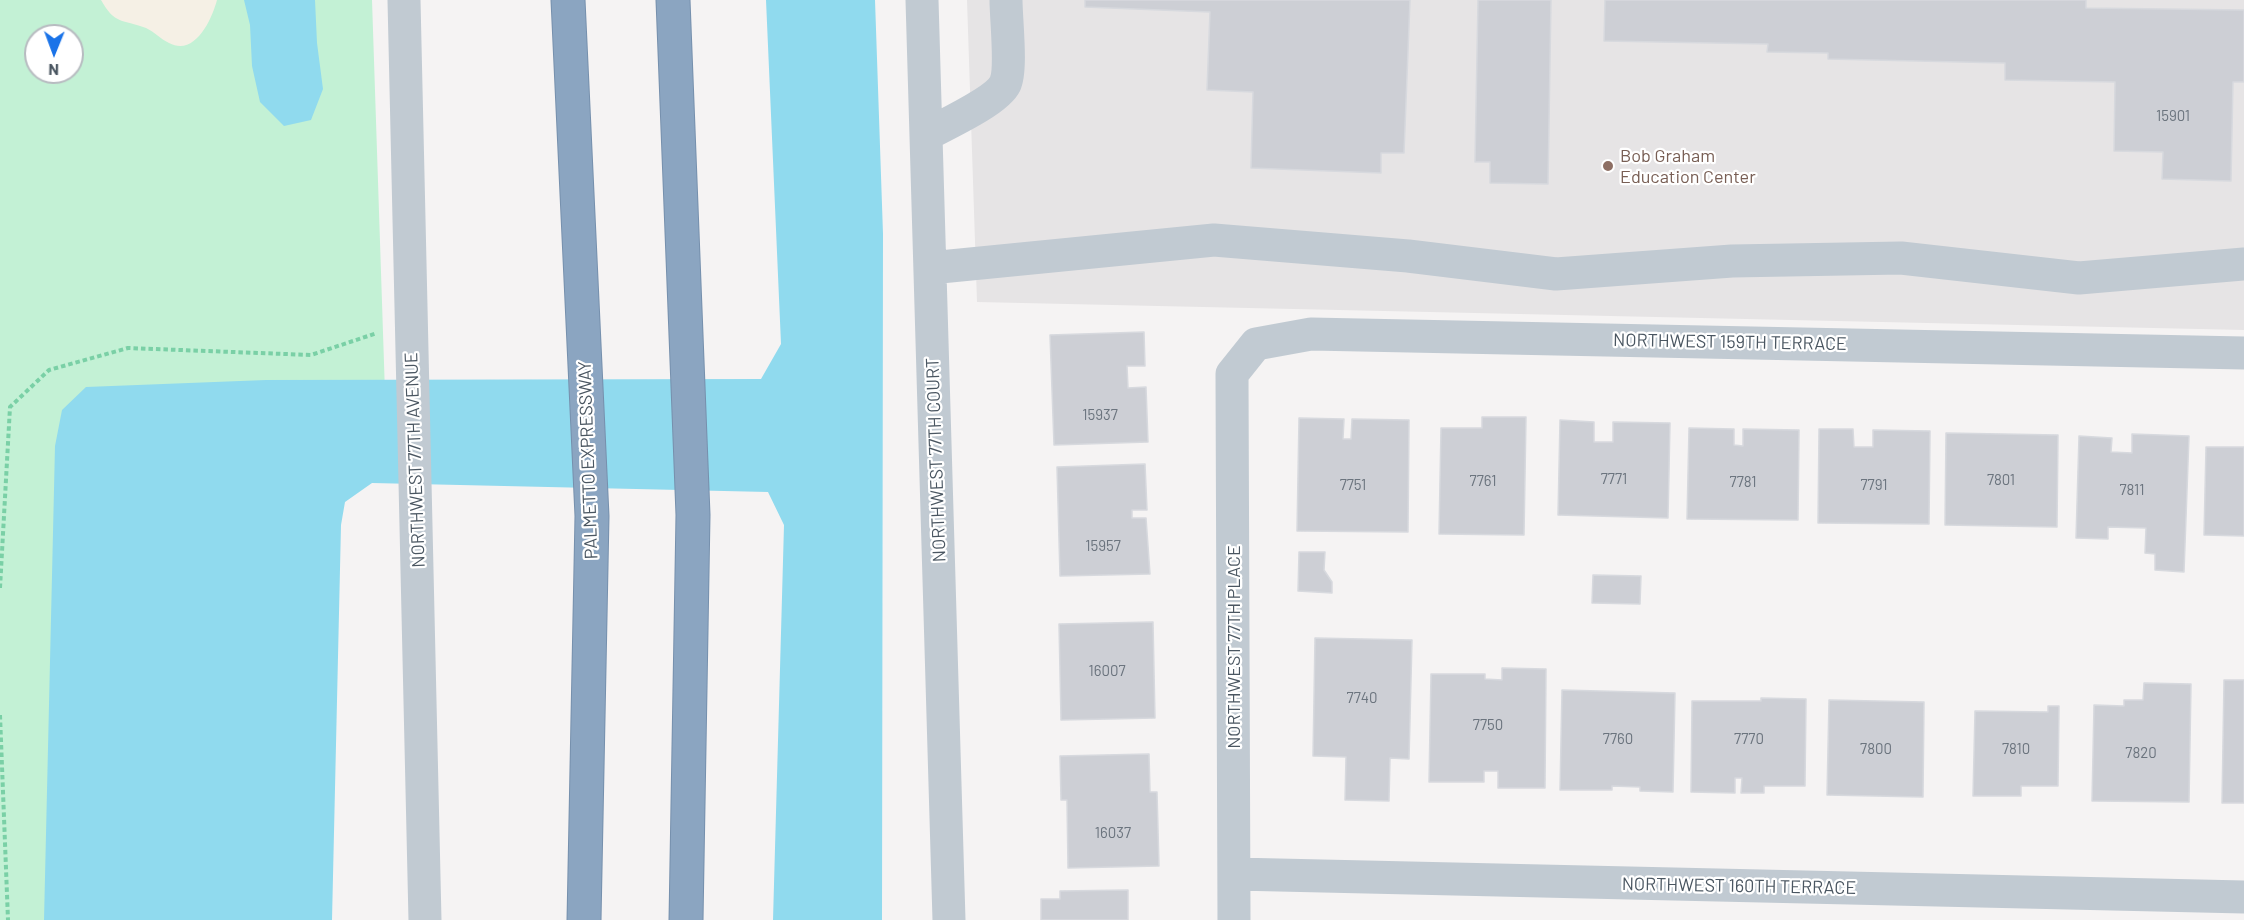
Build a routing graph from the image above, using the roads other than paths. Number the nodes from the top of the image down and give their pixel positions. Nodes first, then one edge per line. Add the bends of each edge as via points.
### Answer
1 (404, 0) edge
2 (567, 0) edge
3 (673, 0) edge
4 (922, 0) edge
5 (1006, 0) edge
6 (926, 135) junction
7 (2244, 264) edge
8 (930, 268) junction
9 (2244, 353) edge
10 (1232, 374) joint
11 (1235, 874) junction
12 (2244, 897) edge
13 (425, 920) edge
14 (584, 920) edge
15 (686, 920) edge
16 (949, 920) edge
17 (1234, 920) edge

1 - 13 street, NORTHWEST 77TH AVENUE
2 - 14 highway, PALMETTO EXPRESSWAY via 592,516
3 - 15 highway via 693,515
4 - 6 street, NORTHWEST 77TH COURT
5 - 6 street via 1005,84 993,97
6 - 8 street, NORTHWEST 77TH COURT
7 - 8 street via 2079,278 1890,258 1732,261 1556,274 1408,256 1214,240
8 - 16 street, NORTHWEST 77TH COURT
9 - 10 street, NORTHWEST 159TH TERRACE via 1311,334 1256,344
10 - 11 street, NORTHWEST 77TH PLACE
11 - 12 street, NORTHWEST 160TH TERRACE
11 - 17 street, NORTHWEST 77TH PLACE

